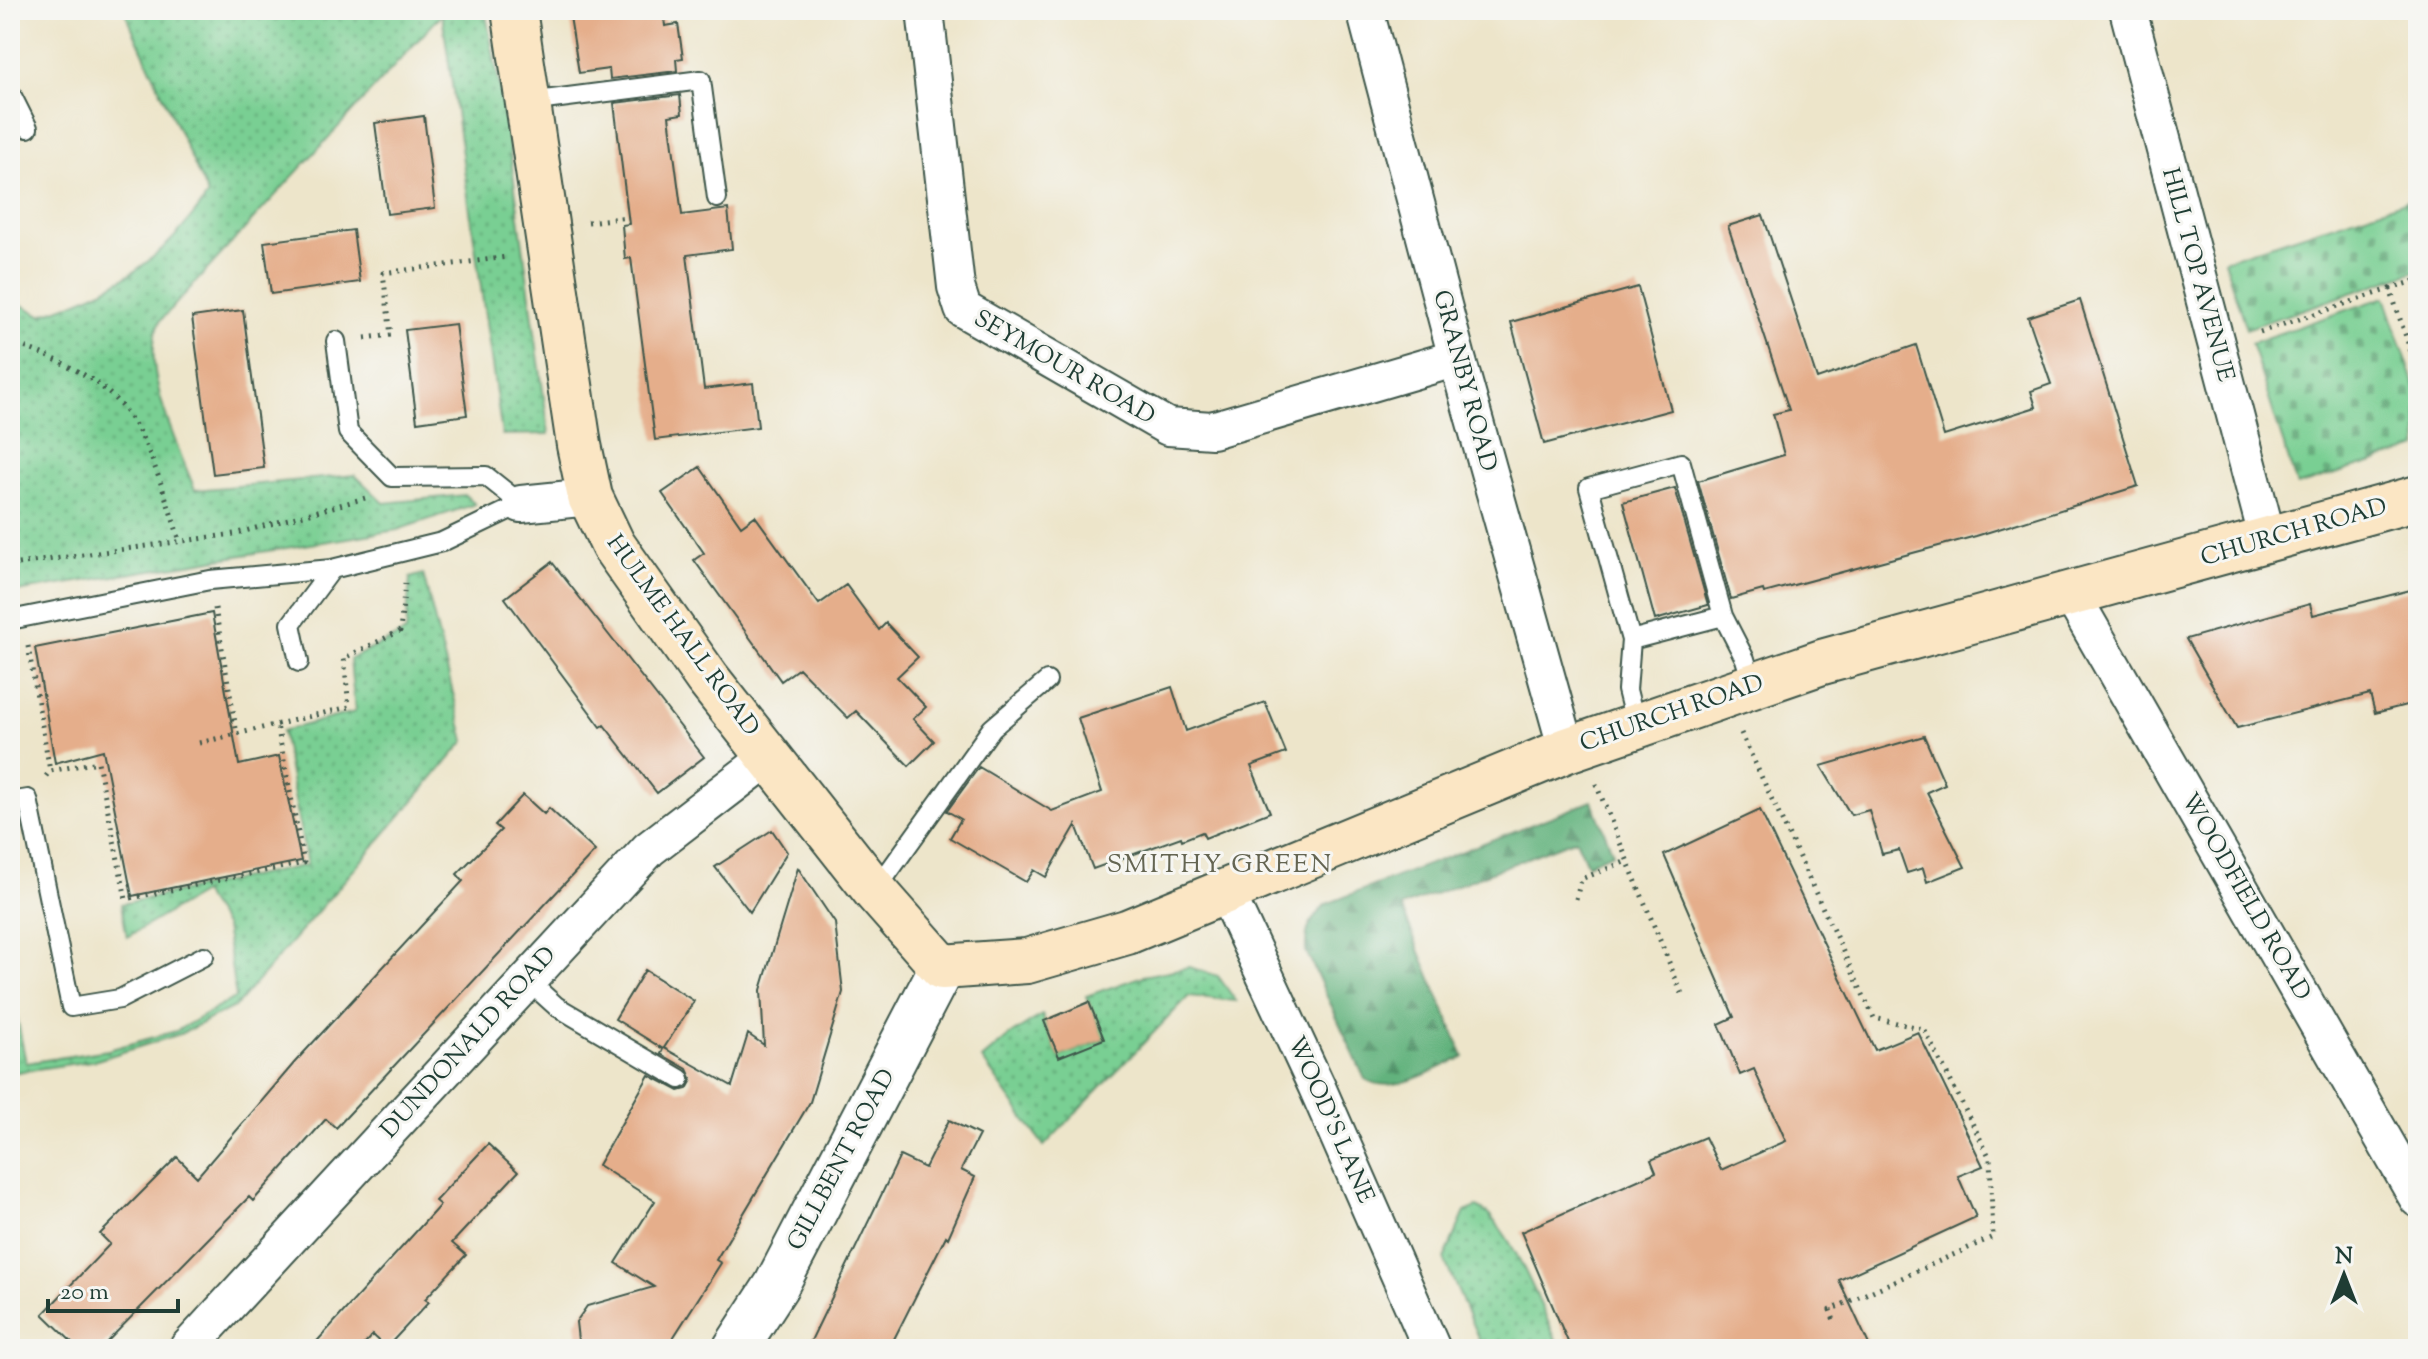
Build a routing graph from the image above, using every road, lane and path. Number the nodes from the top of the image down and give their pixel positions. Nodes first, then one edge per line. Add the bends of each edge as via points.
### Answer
1 (514, 10) edge
2 (925, 10) edge
3 (1365, 10) edge
4 (2128, 10) edge
5 (10, 92) edge
6 (529, 102) junction
7 (28, 128) dead end
8 (717, 198) dead end
9 (551, 252) junction
10 (2418, 280) edge
11 (2390, 289) junction
12 (2260, 332) dead end
13 (336, 341) joint
14 (10, 342) edge
15 (1457, 358) junction
16 (2418, 373) edge
17 (444, 476) junction
18 (590, 497) junction
19 (2418, 498) edge
20 (521, 504) junction
21 (2268, 540) junction
22 (180, 541) junction
23 (407, 550) junction
24 (10, 565) edge
25 (332, 569) junction
26 (210, 580) junction
27 (2071, 594) junction
28 (1723, 616) junction
29 (10, 620) edge
30 (27, 639) dead end
31 (1631, 640) junction
32 (299, 662) dead end
33 (1047, 681) dead end
34 (1739, 691) junction
35 (277, 725) junction
36 (1636, 726) junction
37 (237, 734) junction
38 (199, 743) dead end
39 (1574, 748) junction
40 (769, 757) junction
41 (50, 771) junction
42 (19, 800) edge
43 (1627, 861) junction
44 (875, 891) junction
45 (1226, 892) junction
46 (1576, 899) dead end
47 (204, 956) dead end
48 (942, 967) junction
49 (526, 979) junction
50 (1682, 994) dead end
51 (680, 1079) dead end
52 (2418, 1199) edge
53 (1835, 1323) dead end
54 (187, 1349) edge
55 (735, 1349) edge
56 (1432, 1349) edge

1 - 6 main road, HULME HALL ROAD
2 - 15 street, SEYMOUR ROAD via 956,287 963,309 1168,427 1212,430
3 - 15 street, GRANBY ROAD
4 - 21 street, HILL TOP AVENUE
5 - 7 lane
6 - 8 lane via 701,80
6 - 9 main road, HULME HALL ROAD
9 - 13 path via 383,273 391,335
9 - 18 main road, HULME HALL ROAD
10 - 11 path
11 - 12 path
11 - 16 path
13 - 17 lane via 348,432 392,477
14 - 22 path via 90,376 118,399 138,427
15 - 39 street, GRANBY ROAD
17 - 20 lane via 486,476
17 - 22 path via 234,534
18 - 20 street
18 - 40 main road, HULME HALL ROAD via 613,545
19 - 21 main road, CHURCH ROAD
20 - 23 lane via 442,542
21 - 27 main road, CHURCH ROAD
22 - 24 path
23 - 25 lane
23 - 35 path via 400,631 344,658 349,707
25 - 26 lane
25 - 32 lane via 291,624
26 - 29 lane
26 - 37 path
27 - 34 main road, CHURCH ROAD via 1822,662
27 - 52 street, WOODFIELD ROAD
28 - 31 lane
28 - 31 lane via 1681,463 1589,488
28 - 34 lane via 1745,659
30 - 41 path
31 - 36 lane via 1627,690
33 - 44 lane via 992,728
34 - 36 main road, CHURCH ROAD
34 - 53 path via 1874,1018 1924,1029 1990,1158 1993,1237 1830,1310
35 - 37 path
35 - 41 path via 304,863 126,899 98,762
36 - 39 main road, CHURCH ROAD
37 - 38 path
39 - 43 path
39 - 45 main road, CHURCH ROAD
40 - 44 main road, HULME HALL ROAD
40 - 49 street, DUNDONALD ROAD via 649,849
41 - 42 path
42 - 47 lane via 71,1007 120,999
43 - 46 path via 1581,879
43 - 50 path
44 - 48 main road, HULME HALL ROAD
45 - 48 main road, CHURCH ROAD via 1127,932 1027,961
45 - 56 street, WOOD'S LANE
48 - 55 street, GILLBENT ROAD via 776,1286
49 - 51 lane via 556,1006
49 - 54 street, DUNDONALD ROAD

